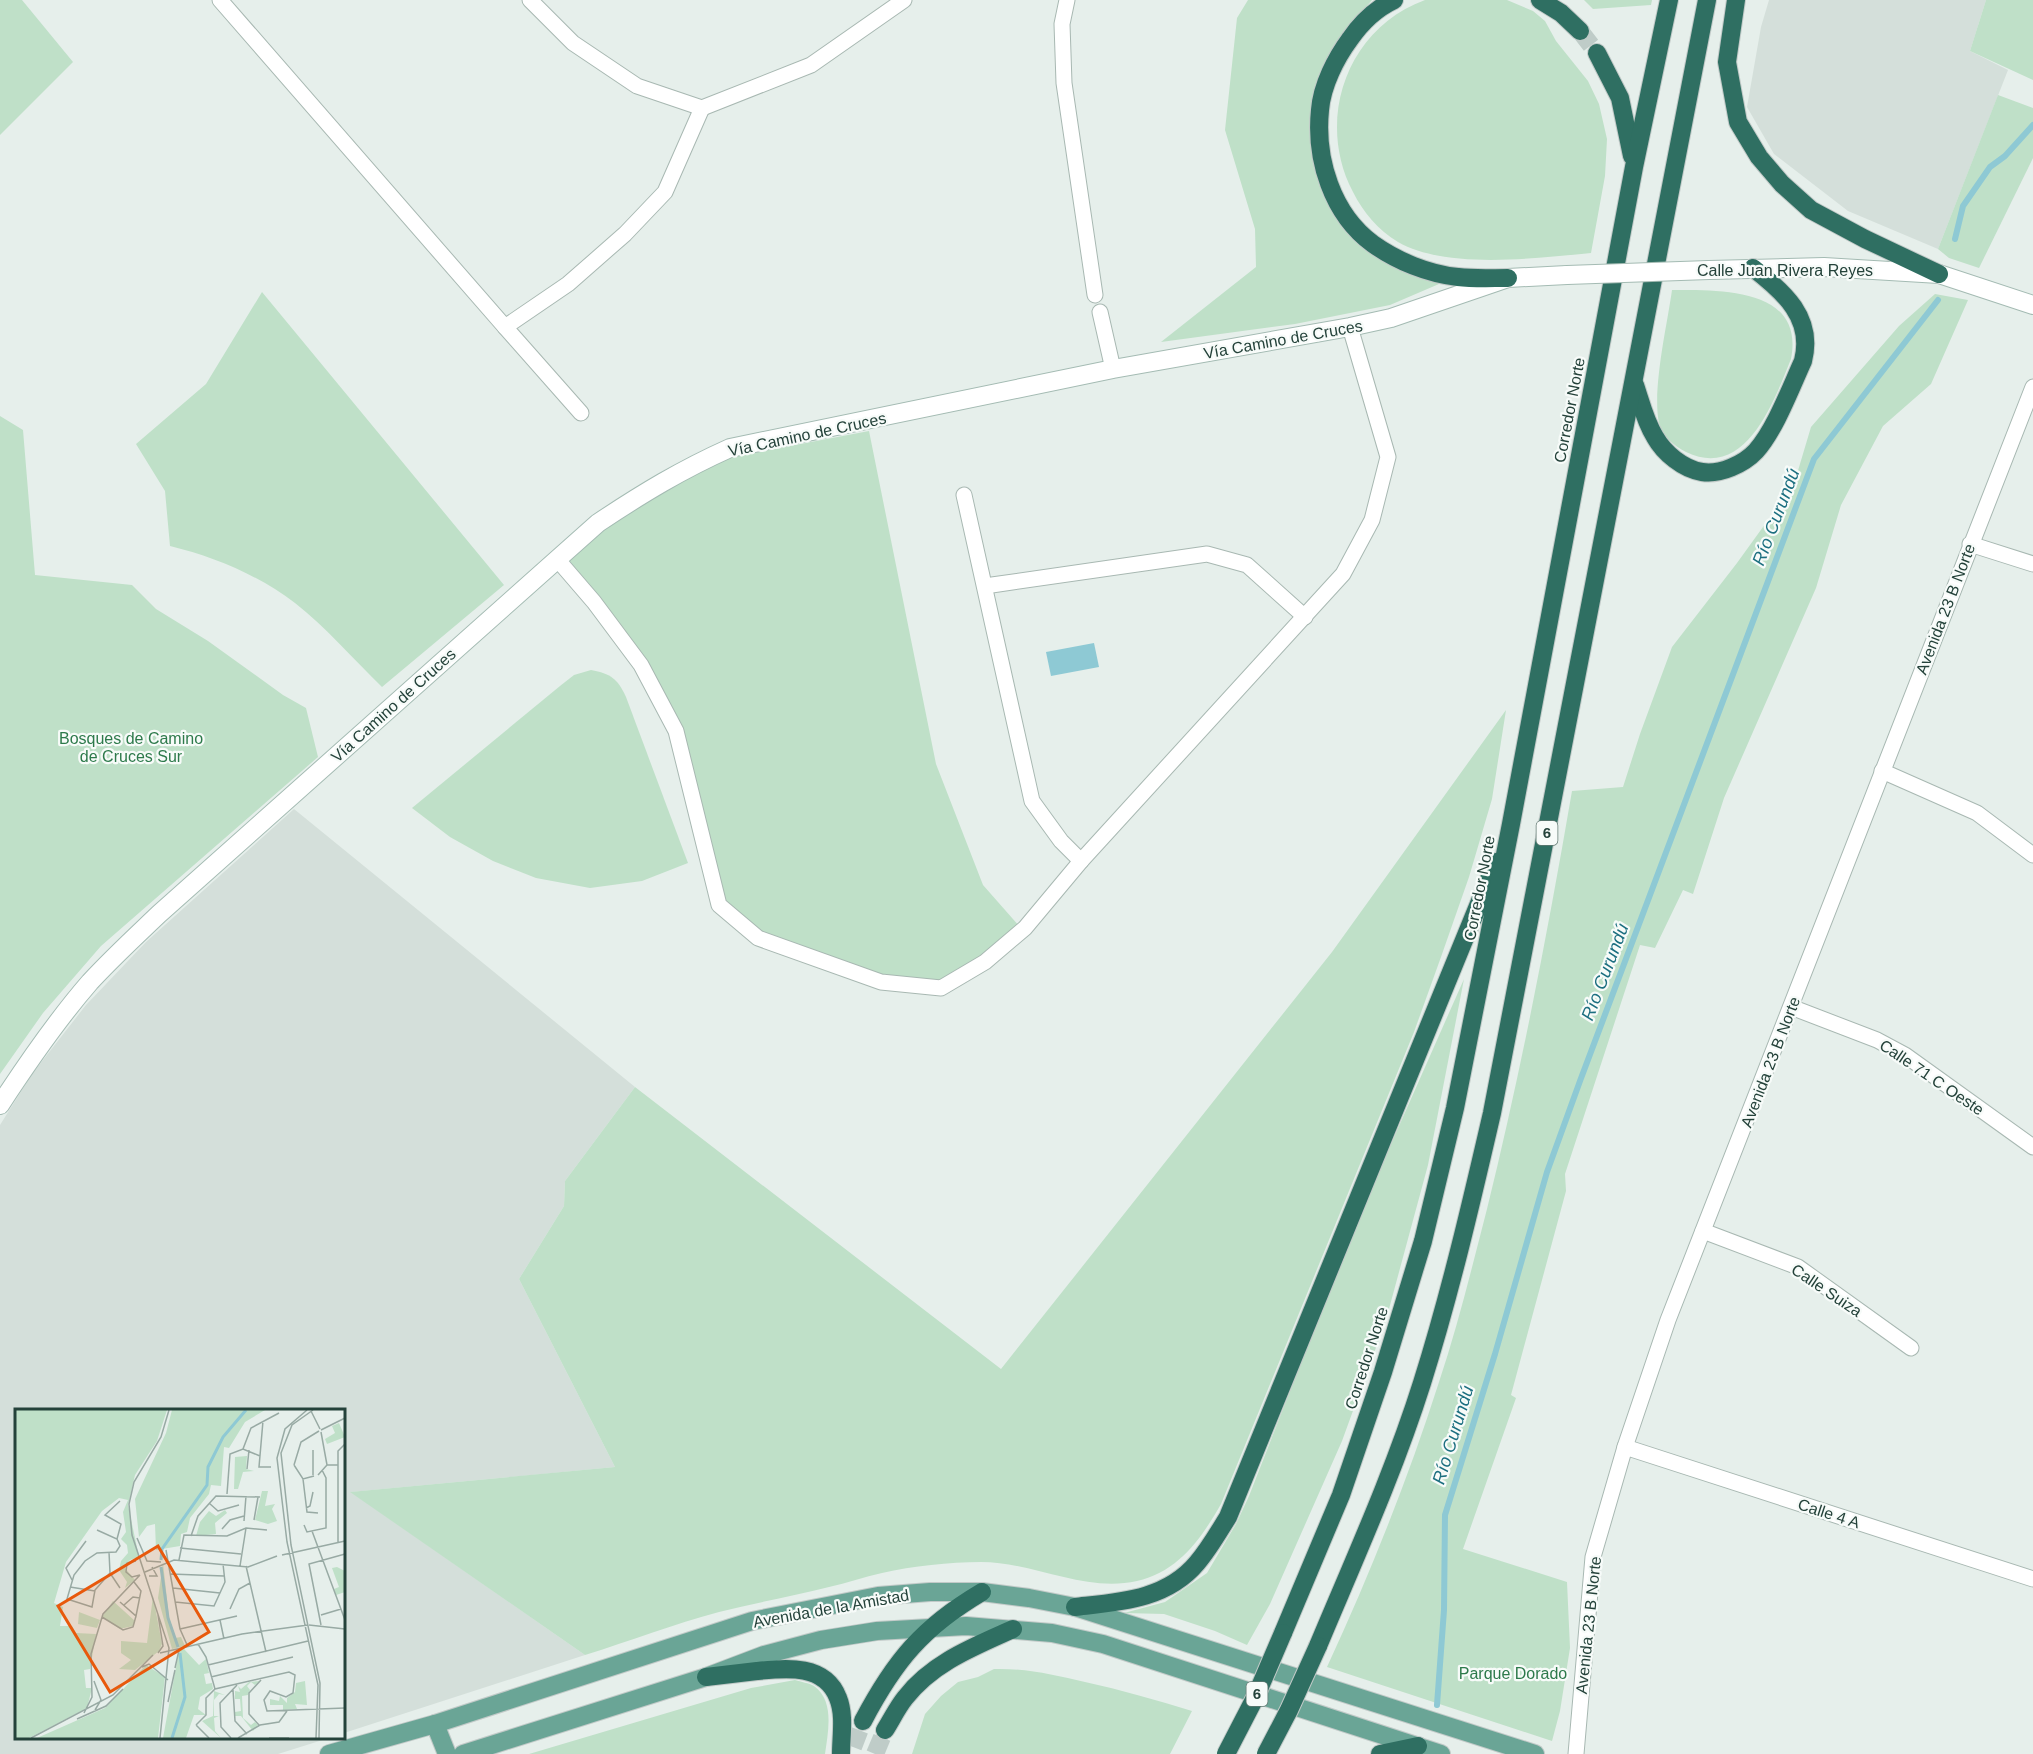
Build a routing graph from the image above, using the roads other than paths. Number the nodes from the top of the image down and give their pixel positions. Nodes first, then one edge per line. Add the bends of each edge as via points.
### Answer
1 (220, 0) edge
2 (530, 0) edge
3 (904, 0) edge
4 (1067, 0) edge
5 (1394, 0) edge
6 (1540, 0) edge
7 (1669, 0) edge
8 (1707, 0) edge
9 (1736, 0) edge
10 (1580, 31) tunnel mouth
11 (1598, 53) tunnel mouth
12 (702, 108) junction
13 (1634, 167) junction
14 (1753, 268) junction
15 (1939, 274) junction
16 (1567, 275) joint
17 (1508, 278) junction
18 (1095, 294) dead end
19 (2033, 305) edge
20 (1100, 312) dead end
21 (505, 327) junction
22 (1350, 327) junction
23 (1113, 369) junction
24 (1634, 382) junction
25 (2033, 387) edge
26 (581, 413) dead end
27 (964, 495) dead end
28 (1970, 544) junction
29 (557, 559) junction
30 (2033, 564) edge
31 (985, 586) junction
32 (1305, 617) junction
33 (1882, 771) junction
34 (1511, 824) junction
35 (2033, 855) edge
36 (1081, 861) junction
37 (1791, 1007) junction
38 (0, 1105) edge
39 (2033, 1147) edge
40 (1703, 1231) junction
41 (1911, 1348) dead end
42 (1625, 1447) junction
43 (2033, 1579) edge
44 (982, 1592) junction
45 (1075, 1607) junction
46 (930, 1627) junction
47 (1013, 1629) junction
48 (706, 1677) junction
49 (864, 1721) tunnel mouth
50 (435, 1724) junction
51 (885, 1730) tunnel mouth
52 (1418, 1746) junction
53 (848, 1752) edge
54 (328, 1754) edge
55 (447, 1754) edge
56 (463, 1754) edge
57 (1226, 1754) edge
58 (1266, 1754) edge
59 (1380, 1754) edge
60 (1441, 1754) edge
61 (1535, 1754) edge
62 (1576, 1754) edge

1 - 21 street
2 - 12 street via 573,43 637,86
3 - 12 street via 811,65
4 - 18 street via 1062,24 1064,83
5 - 17 highway via 1361,23 1329,76 1320,108 1320,146 1328,182 1347,218 1372,243 1396,258 1457,277
6 - 10 highway
7 - 13 highway, Corredor Norte / 6
8 - 24 highway, 6
9 - 15 highway via 1727,62 1738,122 1759,157 1811,210
11 - 13 highway via 1620,98
12 - 21 street via 664,192 625,234 568,284
13 - 34 highway, Corredor Norte / 6
14 - 15 street, Calle Juan Rivera Reyes via 1824,267
14 - 16 street, Calle Juan Rivera Reyes, bridge
14 - 24 highway via 1792,304 1806,335 1803,361 1756,451 1723,470 1702,472 1682,465 1655,438
15 - 19 street, Calle Juan Rivera Reyes
16 - 17 street, Vía Camino de Cruces
17 - 22 street, Vía Camino de Cruces via 1391,318
20 - 23 street
21 - 26 street
22 - 23 street, Vía Camino de Cruces
22 - 32 street via 1388,458 1372,520 1343,574
23 - 29 street, Vía Camino de Cruces via 730,448 642,493 598,523
24 - 58 highway, 6, bridge via 1492,1113 1460,1249 1422,1384 1376,1509 1318,1646
25 - 28 street, Avenida 23 B Norte
27 - 31 street
28 - 30 street
28 - 33 street, Avenida 23 B Norte
29 - 36 street via 641,665 676,731 718,905 758,938 881,982 941,988 986,962 1025,928
29 - 38 street, Vía Camino de Cruces via 127,945 62,1017
31 - 32 street via 1207,554 1247,565
31 - 36 street via 1032,801
32 - 36 street
33 - 35 street via 1977,813
33 - 37 street, Avenida 23 B Norte
34 - 45 highway via 1228,1517 1196,1565 1171,1586 1144,1598
34 - 57 highway, Corredor Norte / 6, bridge via 1455,1108 1423,1241 1383,1372 1341,1495 1284,1633
37 - 39 street, Calle 71 C Oeste via 1896,1050
37 - 40 street, Avenida 23 B Norte
40 - 41 street, Calle Suiza via 1798,1267
40 - 42 street, Avenida 23 B Norte
42 - 43 street, Calle 4 A
42 - 62 street, Avenida 23 B Norte via 1593,1557
44 - 45 main road, Avenida de la Amistad
44 - 46 highway
44 - 50 main road, Avenida de la Amistad via 878,1596 752,1621
45 - 61 main road, Avenida de la Amistad
46 - 47 main road, Avenida de la Amistad
46 - 48 main road, Avenida de la Amistad via 822,1640 764,1655
46 - 49 highway via 892,1671
47 - 51 highway via 931,1672 905,1698
47 - 52 main road, Avenida de la Amistad via 1103,1644
48 - 53 highway via 794,1668 816,1674 825,1679 838,1698
48 - 56 main road, Avenida de la Amistad
50 - 54 main road, Avenida de la Amistad
50 - 55 main road
52 - 59 highway
52 - 60 main road, Avenida de la Amistad

